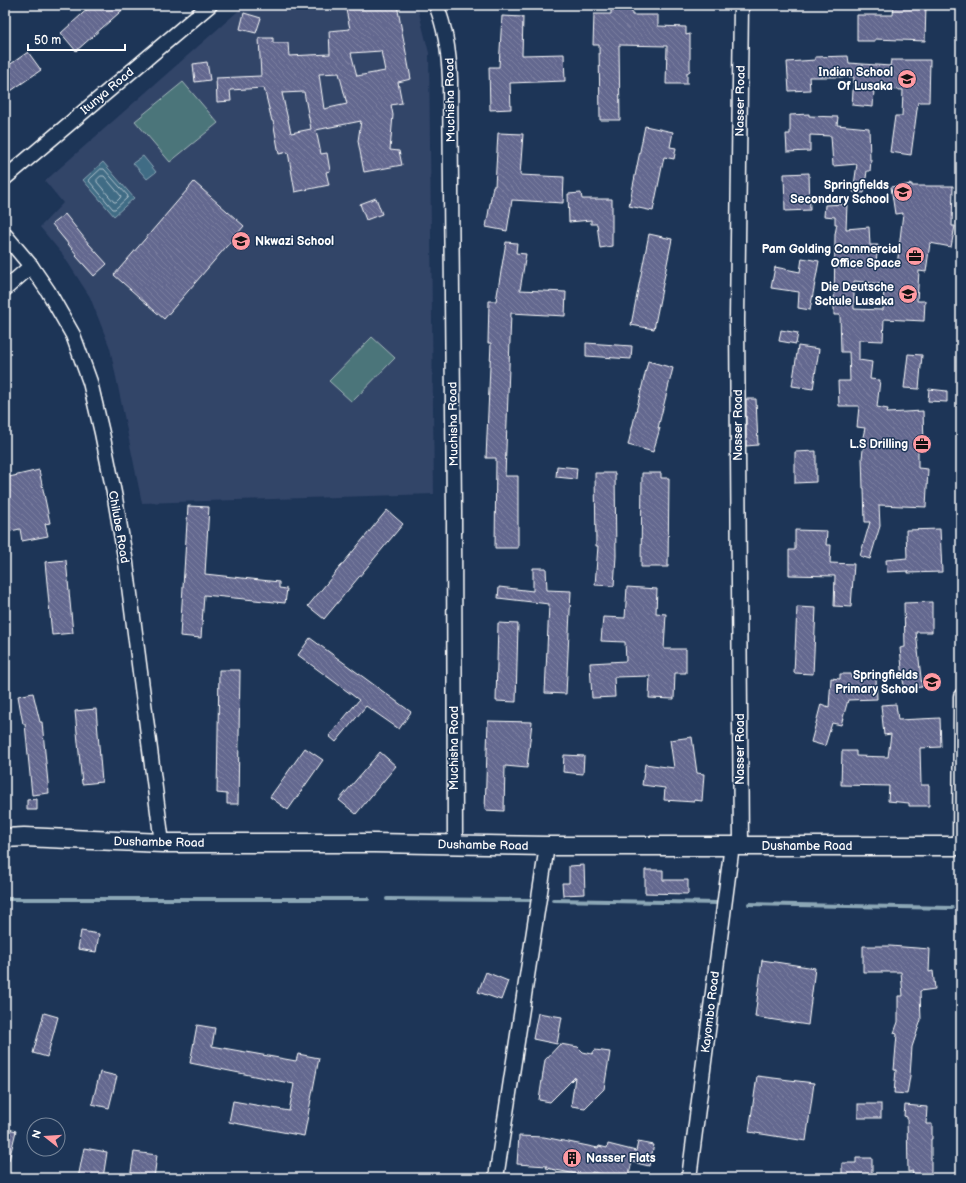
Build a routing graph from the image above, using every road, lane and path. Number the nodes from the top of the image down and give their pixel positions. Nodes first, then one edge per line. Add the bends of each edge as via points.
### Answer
1 (210, 5) edge
2 (436, 5) edge
3 (741, 5) edge
4 (5, 178) edge
5 (5, 235) edge
6 (31, 266) junction
7 (5, 288) edge
8 (961, 696) edge
9 (5, 838) edge
10 (162, 844) junction
11 (455, 844) junction
12 (737, 845) junction
13 (547, 846) junction
14 (961, 846) edge
15 (496, 1178) edge
16 (689, 1178) edge

1 - 4 street, Itunya Road
2 - 11 street, Muchisha Road via 447,39 450,79
3 - 12 street, Nasser Road via 737,320
5 - 6 street, Chilube Road
6 - 7 street
6 - 10 street, Chilube Road via 73,335 90,382 102,433 126,562
8 - 14 street
9 - 10 street, Dushambe Road
10 - 11 street, Dushambe Road
11 - 13 street, Dushambe Road
12 - 13 street, Dushambe Road
12 - 14 street, Dushambe Road
12 - 16 street, Kayombo Road
13 - 15 street

